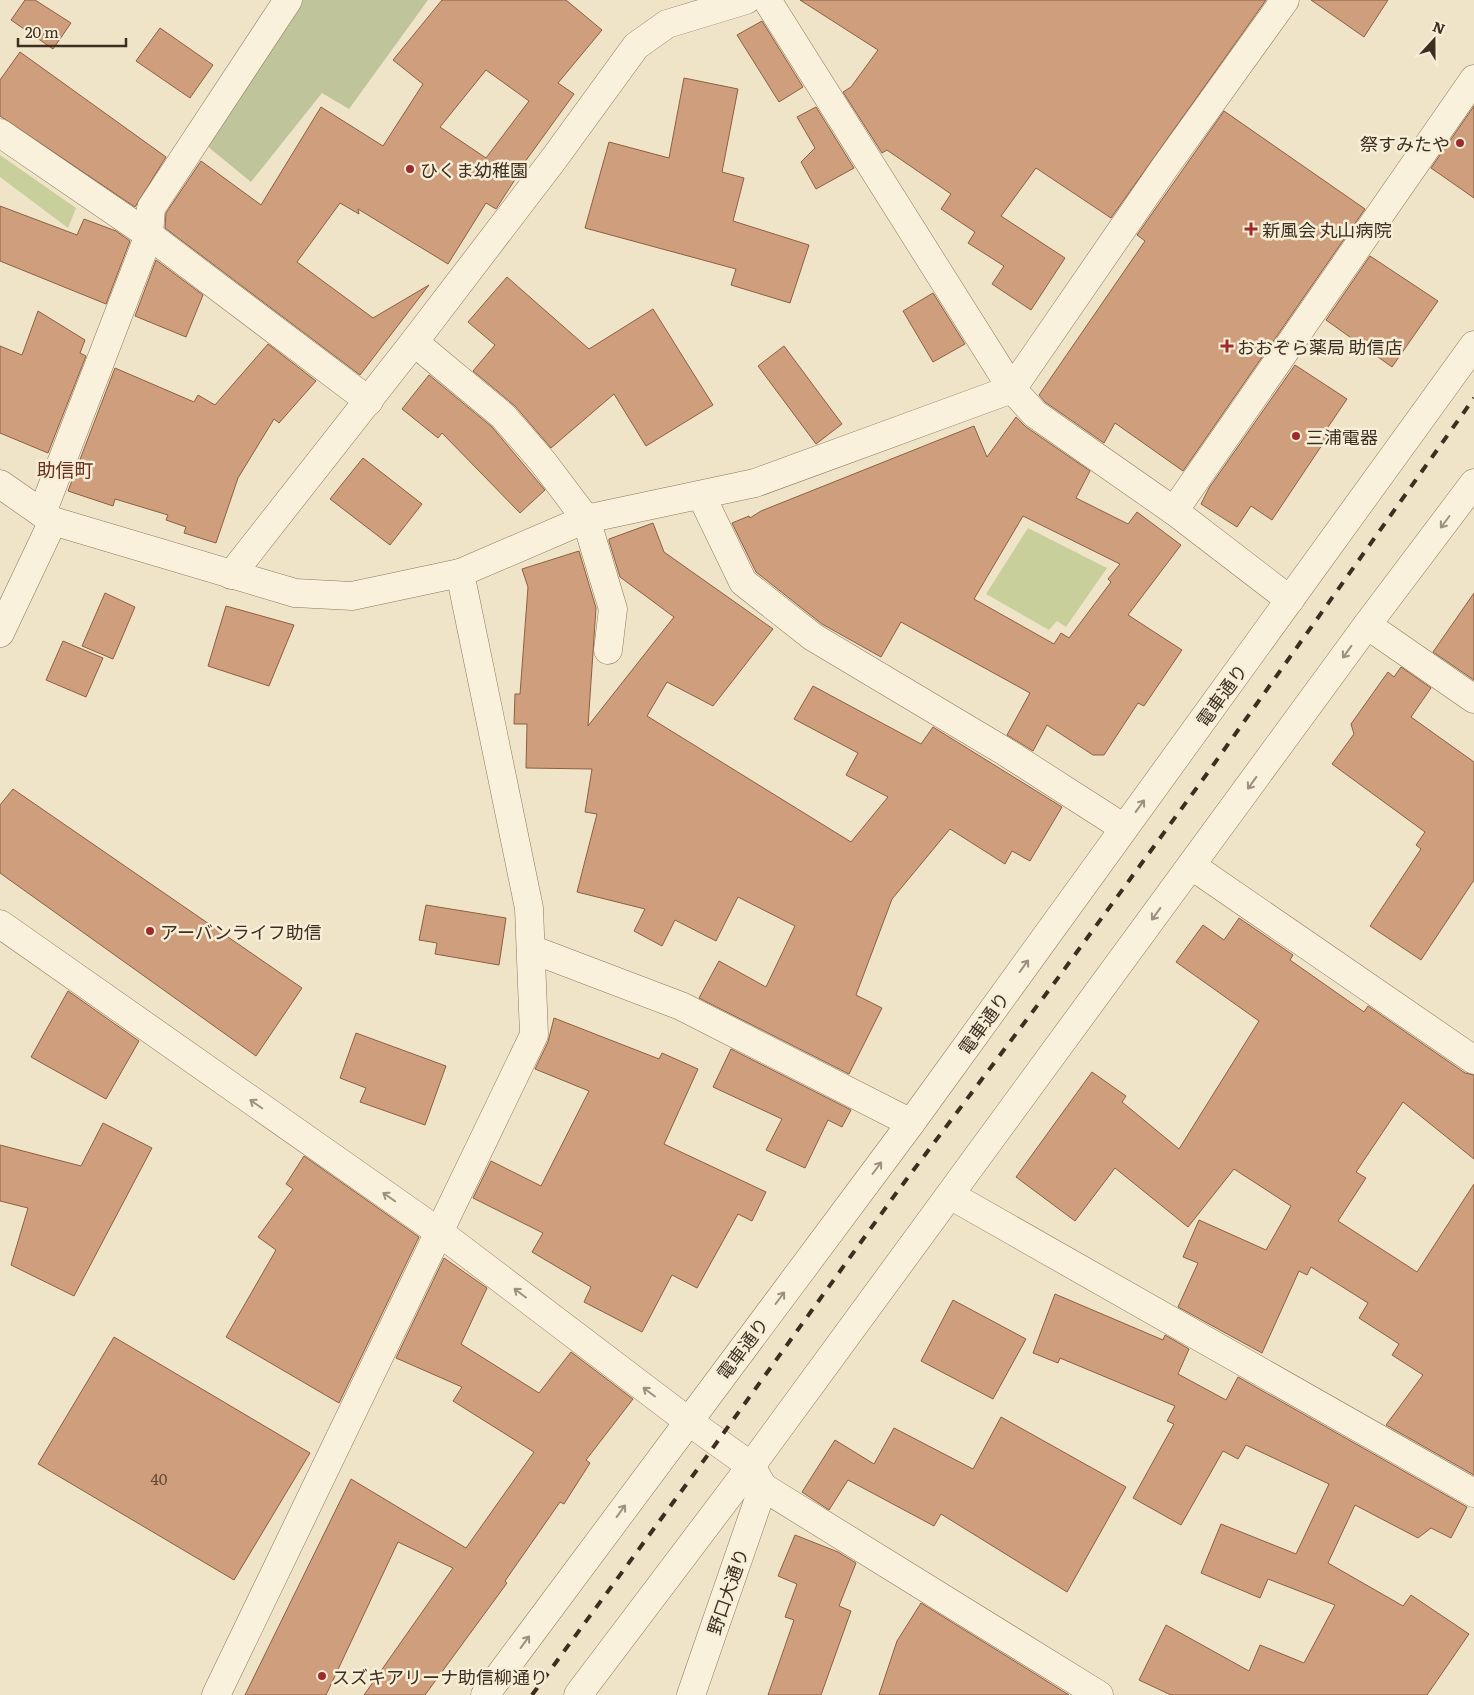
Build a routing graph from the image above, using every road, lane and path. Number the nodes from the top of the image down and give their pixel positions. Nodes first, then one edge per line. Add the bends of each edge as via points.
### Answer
1 (288, 0) edge
2 (746, 0) edge
3 (767, 0) edge
4 (1285, 0) edge
5 (1474, 79) edge
6 (0, 133) edge
7 (149, 235) junction
8 (414, 342) junction
9 (1474, 345) edge
10 (1012, 389) junction
11 (369, 400) junction
12 (1474, 483) edge
13 (0, 484) edge
14 (701, 495) junction
15 (1174, 512) junction
16 (48, 517) junction
17 (586, 519) junction
18 (460, 573) junction
19 (231, 574) junction
20 (1290, 600) junction
21 (1367, 625) junction
22 (0, 633) edge
23 (608, 650) dead end
24 (1474, 699) edge
25 (1124, 828) junction
26 (1192, 866) junction
27 (0, 924) edge
28 (531, 949) junction
29 (1474, 1060) edge
30 (911, 1123) junction
31 (950, 1195) junction
32 (439, 1232) junction
33 (688, 1421) junction
34 (757, 1476) junction
35 (1474, 1493) edge
36 (1072, 1688) edge
37 (216, 1695) edge
38 (485, 1695) edge
39 (578, 1695) edge
40 (691, 1695) edge
41 (1099, 1695) edge

1 - 7 street via 151,208
2 - 8 street via 667,24 636,46
3 - 10 street
4 - 10 street
5 - 15 street
6 - 7 street
7 - 11 street
7 - 16 street
8 - 11 street
8 - 17 street via 503,416
9 - 20 street, 電車通り
10 - 14 street via 755,483
10 - 15 street via 1034,414
11 - 19 street
12 -> 21 street
13 - 16 street
14 - 17 street
14 - 25 street via 743,582 813,637 1004,751
15 - 20 street
16 - 19 street
16 - 22 street
17 - 18 street
17 - 23 street via 614,609
18 - 19 street via 352,596 295,593
18 - 28 street via 529,908
25 -> 20 street, 電車通り
21 - 24 street
21 -> 26 street
30 -> 25 street, 電車通り
26 - 29 street
26 -> 31 street
32 -> 27 street
28 - 30 street via 681,1006
28 - 32 street via 534,1035
33 -> 30 street, 電車通り
31 - 34 street
31 - 35 street
33 -> 32 street
32 - 37 street
33 - 34 street
38 -> 33 street, 電車通り
34 - 36 street
34 - 39 street
34 - 40 street, 野口大通り
36 - 41 street

